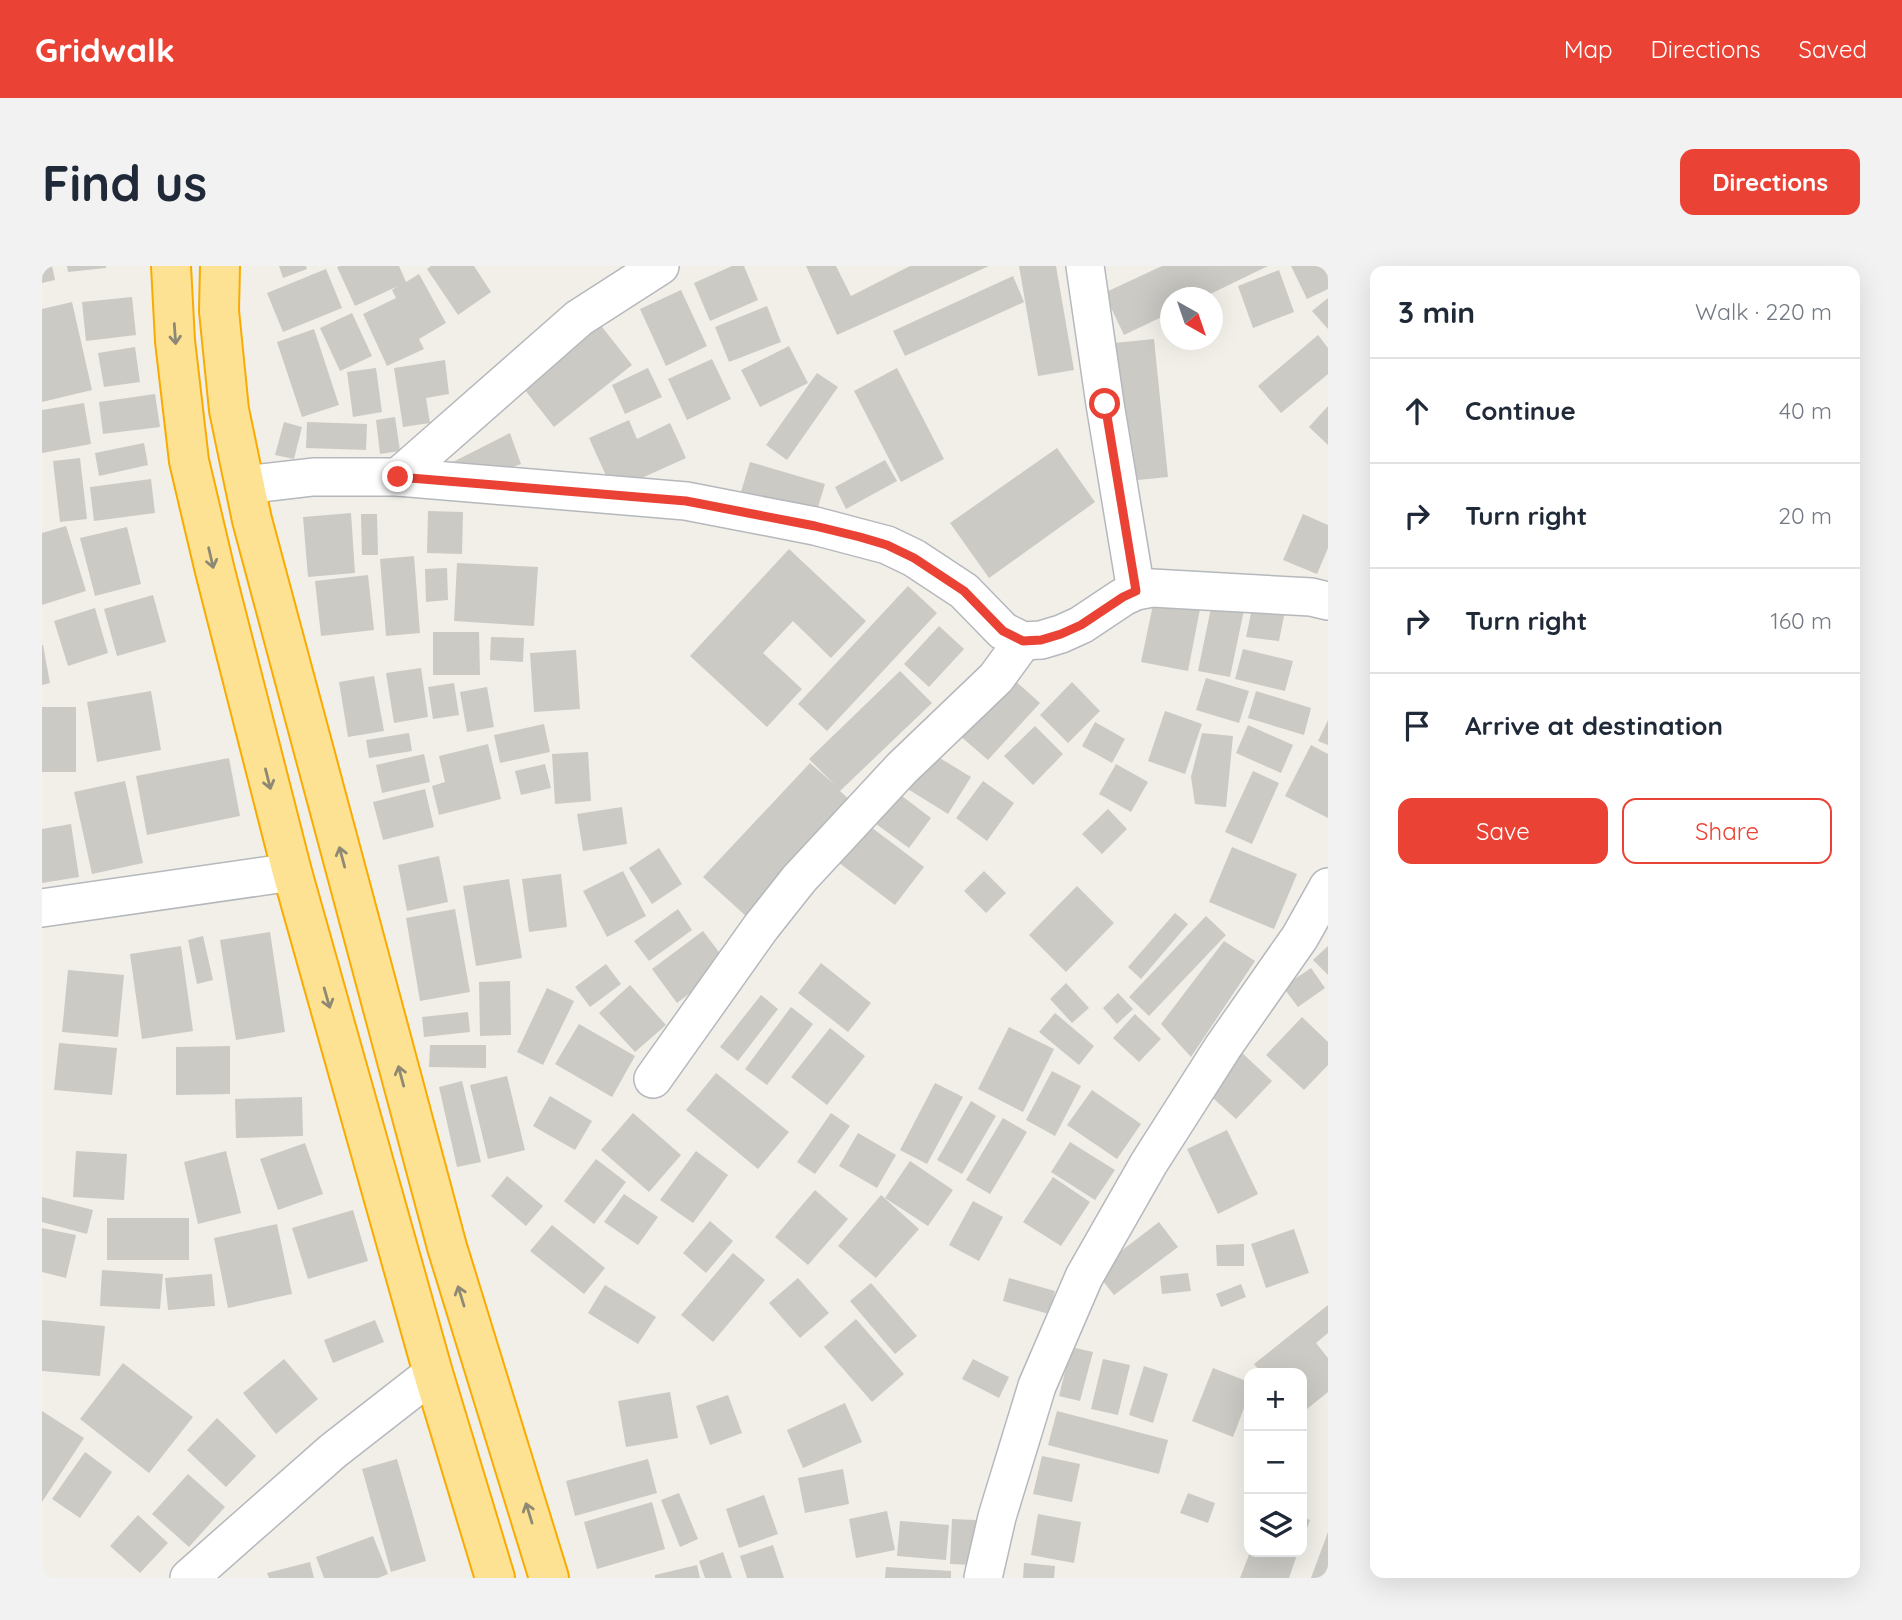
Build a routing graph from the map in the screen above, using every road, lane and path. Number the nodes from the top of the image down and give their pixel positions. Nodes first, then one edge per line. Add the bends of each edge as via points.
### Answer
1 (171, 266) edge
2 (220, 266) edge
3 (660, 266) edge
4 (1085, 266) edge
5 (398, 477) junction
6 (245, 485) junction
7 (1136, 591) junction
8 (1328, 601) edge
9 (1023, 641) junction
10 (292, 872) junction
11 (1328, 887) edge
12 (42, 908) edge
13 (653, 1079) dead end
14 (433, 1373) junction
15 (189, 1578) edge
16 (495, 1578) edge
17 (549, 1578) edge
18 (983, 1578) edge

1 -> 10 highway via 189,461
2 - 6 highway via 219,311 229,410
3 - 5 street via 579,318
4 - 7 street
5 - 6 street
5 - 9 street via 686,501 860,537 914,558 964,591 1003,631
17 -> 6 highway via 447,1247
7 - 8 street via 1152,587
7 - 9 street via 1061,634
9 - 13 street via 996,678 902,768 799,878
10 - 12 street
10 -> 14 highway
11 - 18 street via 1300,937 1149,1163 1084,1277 1037,1386
14 - 15 street via 333,1451
14 - 16 highway

